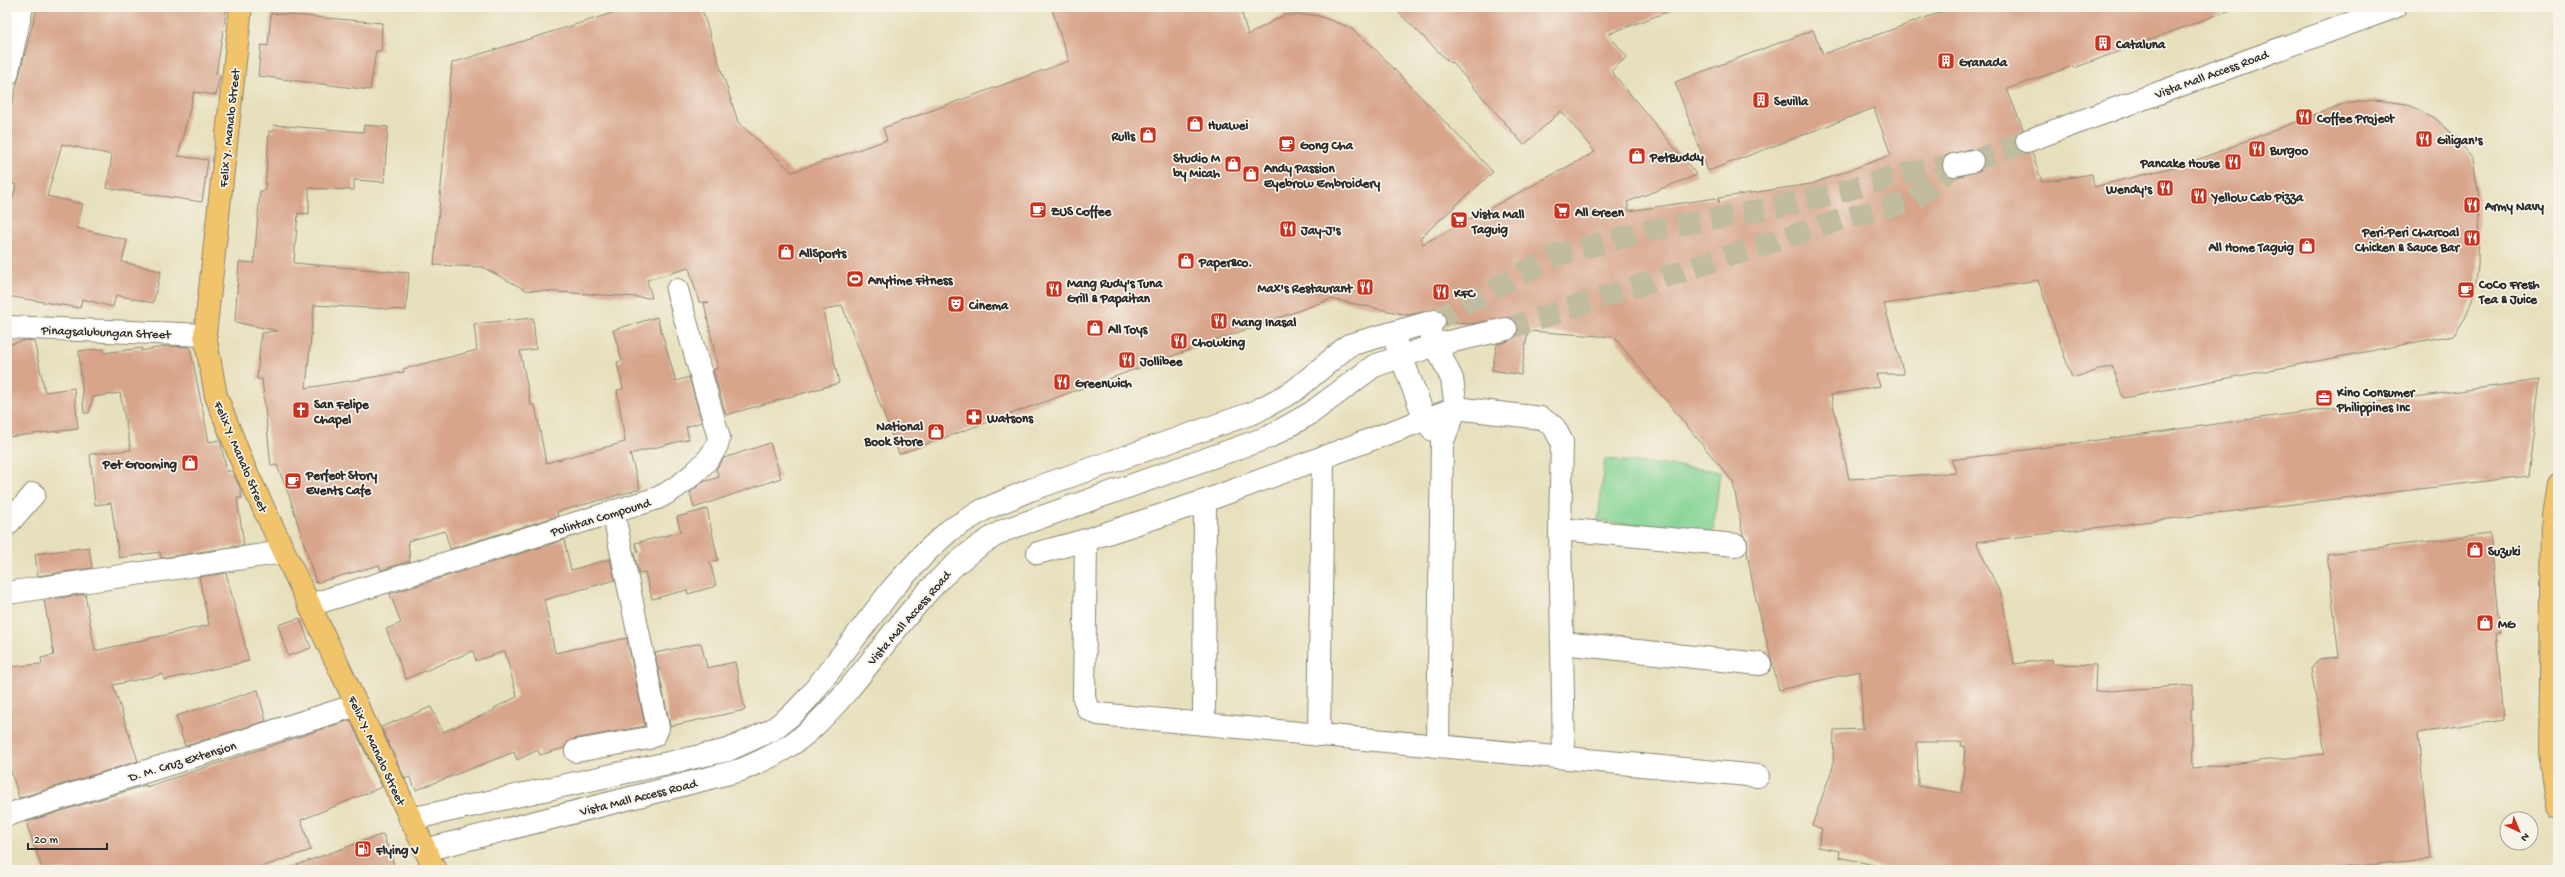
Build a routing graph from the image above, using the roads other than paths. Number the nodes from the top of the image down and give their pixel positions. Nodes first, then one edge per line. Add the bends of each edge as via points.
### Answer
1 (22, 7) edge
2 (241, 7) edge
3 (2395, 7) edge
4 (7, 75) edge
5 (2028, 141) tunnel mouth
6 (677, 290) dead end
7 (7, 327) edge
8 (1506, 329) tunnel mouth
9 (1392, 332) junction
10 (205, 335) junction
11 (1435, 345) junction
12 (1402, 356) junction
13 (1456, 408) junction
14 (1425, 419) junction
15 (1442, 443) junction
16 (1323, 457) junction
17 (2558, 484) edge
18 (34, 494) dead end
19 (1205, 501) junction
20 (613, 511) junction
21 (7, 524) edge
22 (1560, 529) junction
23 (1086, 540) junction
24 (1736, 545) dead end
25 (284, 552) junction
26 (1038, 553) dead end
27 (7, 593) edge
28 (310, 606) junction
29 (1562, 643) junction
30 (1760, 664) dead end
31 (356, 705) junction
32 (1204, 724) junction
33 (1319, 735) junction
34 (1438, 746) junction
35 (576, 751) dead end
36 (1564, 757) junction
37 (1758, 776) dead end
38 (2558, 807) edge
39 (7, 815) edge
40 (410, 819) junction
41 (425, 850) junction
42 (435, 870) edge

1 - 4 street
2 - 10 main road, Felix Y. Manalo Street
3 - 5 street, Vista Mall Access Road
6 - 20 street, Polintan Compound via 719,438 717,447 712,456 665,494
7 - 10 street, Pinagsalubungan Street
8 - 11 street, Vista Mall Access Road
9 - 11 street, Vista Mall Access Road via 1430,323
9 - 12 street
9 - 40 street, Vista Mall Access Road via 1349,345 1294,391 1255,412 1030,490 983,510 950,530 893,588 794,713 772,730 750,742 728,750
10 - 25 main road, Felix Y. Manalo Street via 216,396 244,467
11 - 12 street, Vista Mall Access Road
11 - 13 street via 1452,379
12 - 14 street
12 - 41 street, Vista Mall Access Road via 1374,366 1311,413 1269,437 1006,530 981,543 915,605 811,729 786,748 765,759 741,770
13 - 14 street
13 - 15 street
13 - 22 street via 1541,418 1554,427 1562,442
14 - 15 street
14 - 16 street
15 - 34 street
16 - 19 street
16 - 33 street
17 - 38 main road via 2552,517 2550,751
18 - 21 street
19 - 23 street
19 - 32 street
20 - 28 street, Polintan Compound
20 - 35 street via 658,728 649,738
22 - 24 street
22 - 29 street
23 - 26 street
23 - 32 street via 1084,698 1088,709 1098,714
25 - 27 street
25 - 28 main road, Felix Y. Manalo Street
28 - 31 main road, Felix Y. Manalo Street
29 - 30 street
29 - 36 street
31 - 39 street, D. M. Cruz Extension
31 - 40 main road, Felix Y. Manalo Street
32 - 33 street
33 - 34 street
34 - 36 street
36 - 37 street
40 - 41 main road, Felix Y. Manalo Street
41 - 42 main road, Felix Y. Manalo Street

